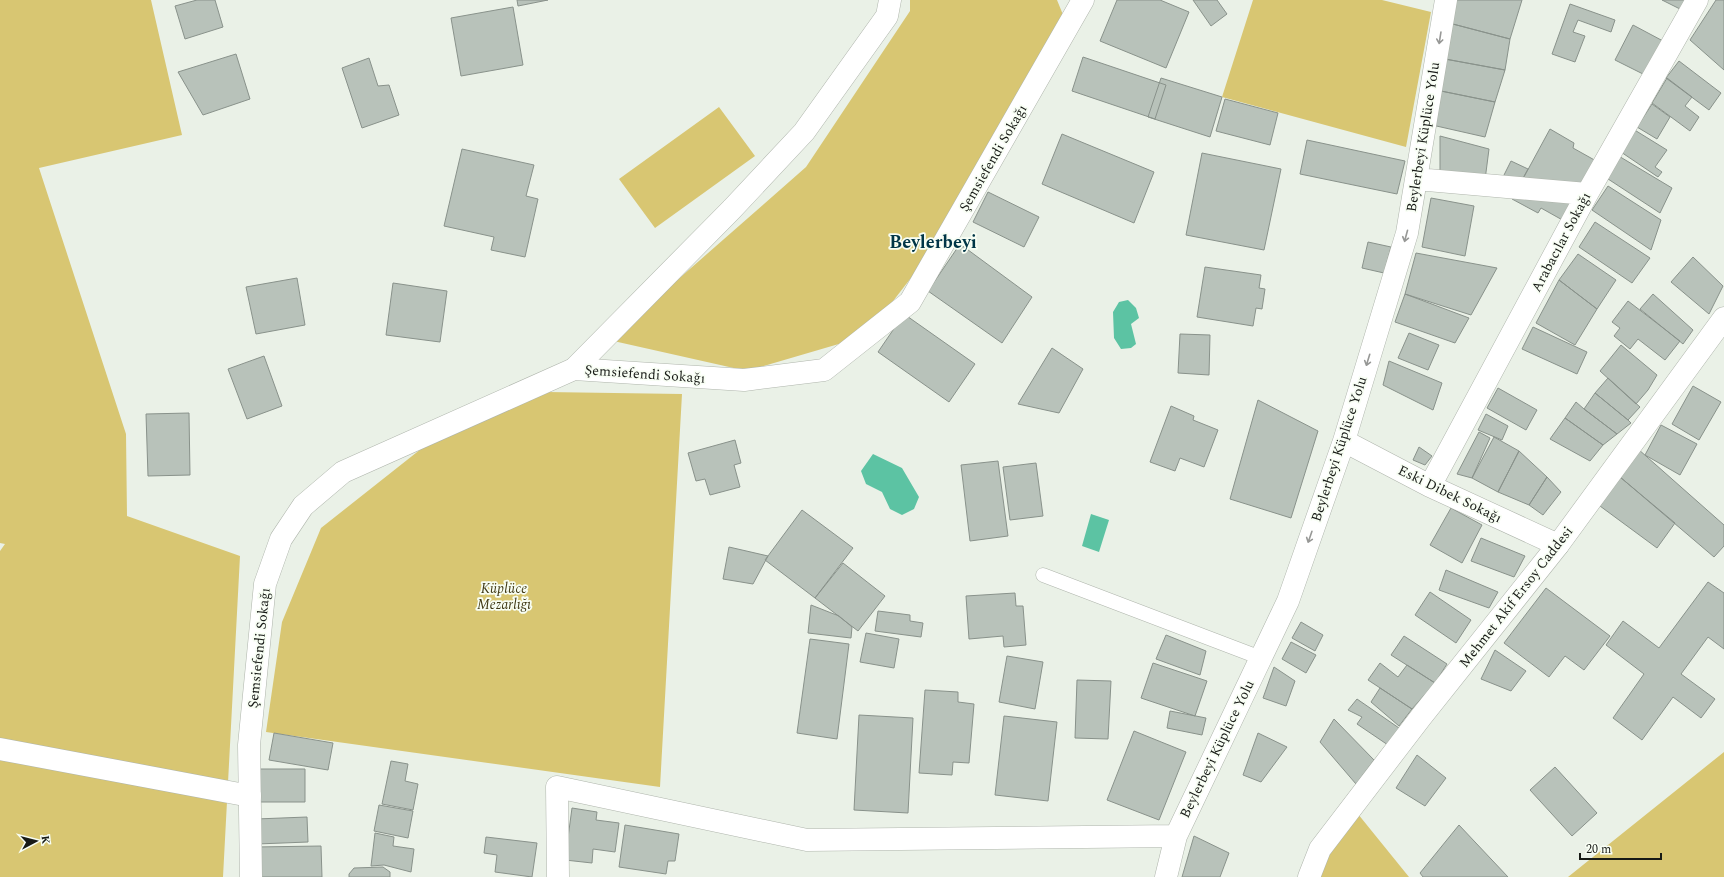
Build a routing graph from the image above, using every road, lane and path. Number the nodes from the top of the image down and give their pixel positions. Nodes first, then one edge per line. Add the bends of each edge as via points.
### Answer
1 (890, 0) edge
2 (1083, 0) edge
3 (1446, 0) edge
4 (1696, 0) edge
5 (1416, 179) junction
6 (1587, 194) junction
7 (1724, 318) edge
8 (574, 369) junction
9 (1344, 441) junction
10 (1430, 486) junction
11 (1558, 545) junction
12 (1043, 575) dead end
13 (1261, 658) junction
14 (0, 749) edge
15 (250, 796) junction
16 (1176, 836) junction
17 (251, 877) edge
18 (558, 877) edge
19 (1166, 877) edge
20 (1309, 877) edge

1 - 8 street via 886,16 804,132
2 - 8 street, Şemsiefendi Sokağı via 910,302 824,370 744,380
3 -> 5 street, Beylerbeyi Küplüce Yolu
4 - 6 street, Arabacılar Sokağı
5 - 6 street
5 -> 9 street, Beylerbeyi Küplüce Yolu via 1408,232
6 - 10 street, Arabacılar Sokağı
7 - 11 street, Mehmet Akif Ersoy Caddesi
8 - 15 street, Şemsiefendi Sokağı via 343,472 303,506 281,539 265,584 249,745
9 - 10 street, Eski Dibek Sokağı
9 -> 13 street, Beylerbeyi Küplüce Yolu via 1288,601
10 - 11 street, Eski Dibek Sokağı
11 - 20 street, Mehmet Akif Ersoy Caddesi via 1320,849
12 - 13 lane
13 - 16 street, Beylerbeyi Küplüce Yolu
14 - 15 street
15 - 17 street, Şemsiefendi Sokağı
16 - 18 street via 807,840 556,787
16 - 19 street, Beylerbeyi Küplüce Yolu

